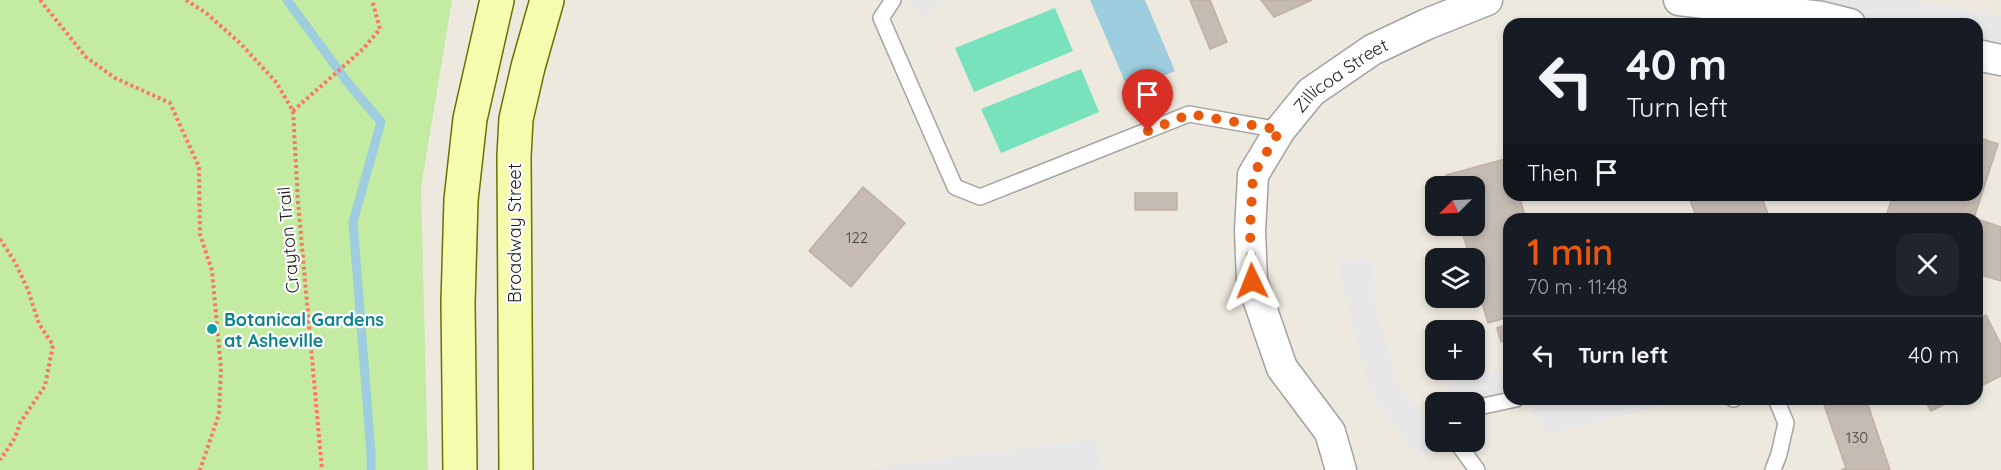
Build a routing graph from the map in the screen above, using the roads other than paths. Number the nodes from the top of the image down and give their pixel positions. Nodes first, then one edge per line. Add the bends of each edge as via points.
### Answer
1 (496, 0) edge
2 (547, 0) edge
3 (894, 0) edge
4 (1487, 0) edge
5 (1679, 0) edge
6 (1826, 18) edge
7 (1983, 56) edge
8 (2001, 60) edge
9 (1280, 130) junction
10 (1503, 402) edge
11 (1778, 405) edge
12 (1485, 406) edge
13 (1464, 452) edge
14 (460, 470) edge
15 (516, 470) edge
16 (1341, 470) edge
17 (1477, 470) edge
18 (1773, 470) edge

1 - 14 main road via 470,119 460,200
2 - 15 main road, Broadway Street via 516,120
3 - 9 lane via 881,18 955,187 980,197 1190,114
4 - 9 street, Zillicoa Street via 1372,50 1311,92
5 - 6 street
7 - 8 street
9 - 16 street, Zillicoa Street via 1253,175 1252,281 1282,368 1330,432
10 - 12 lane
11 - 18 lane via 1786,423
13 - 17 lane

